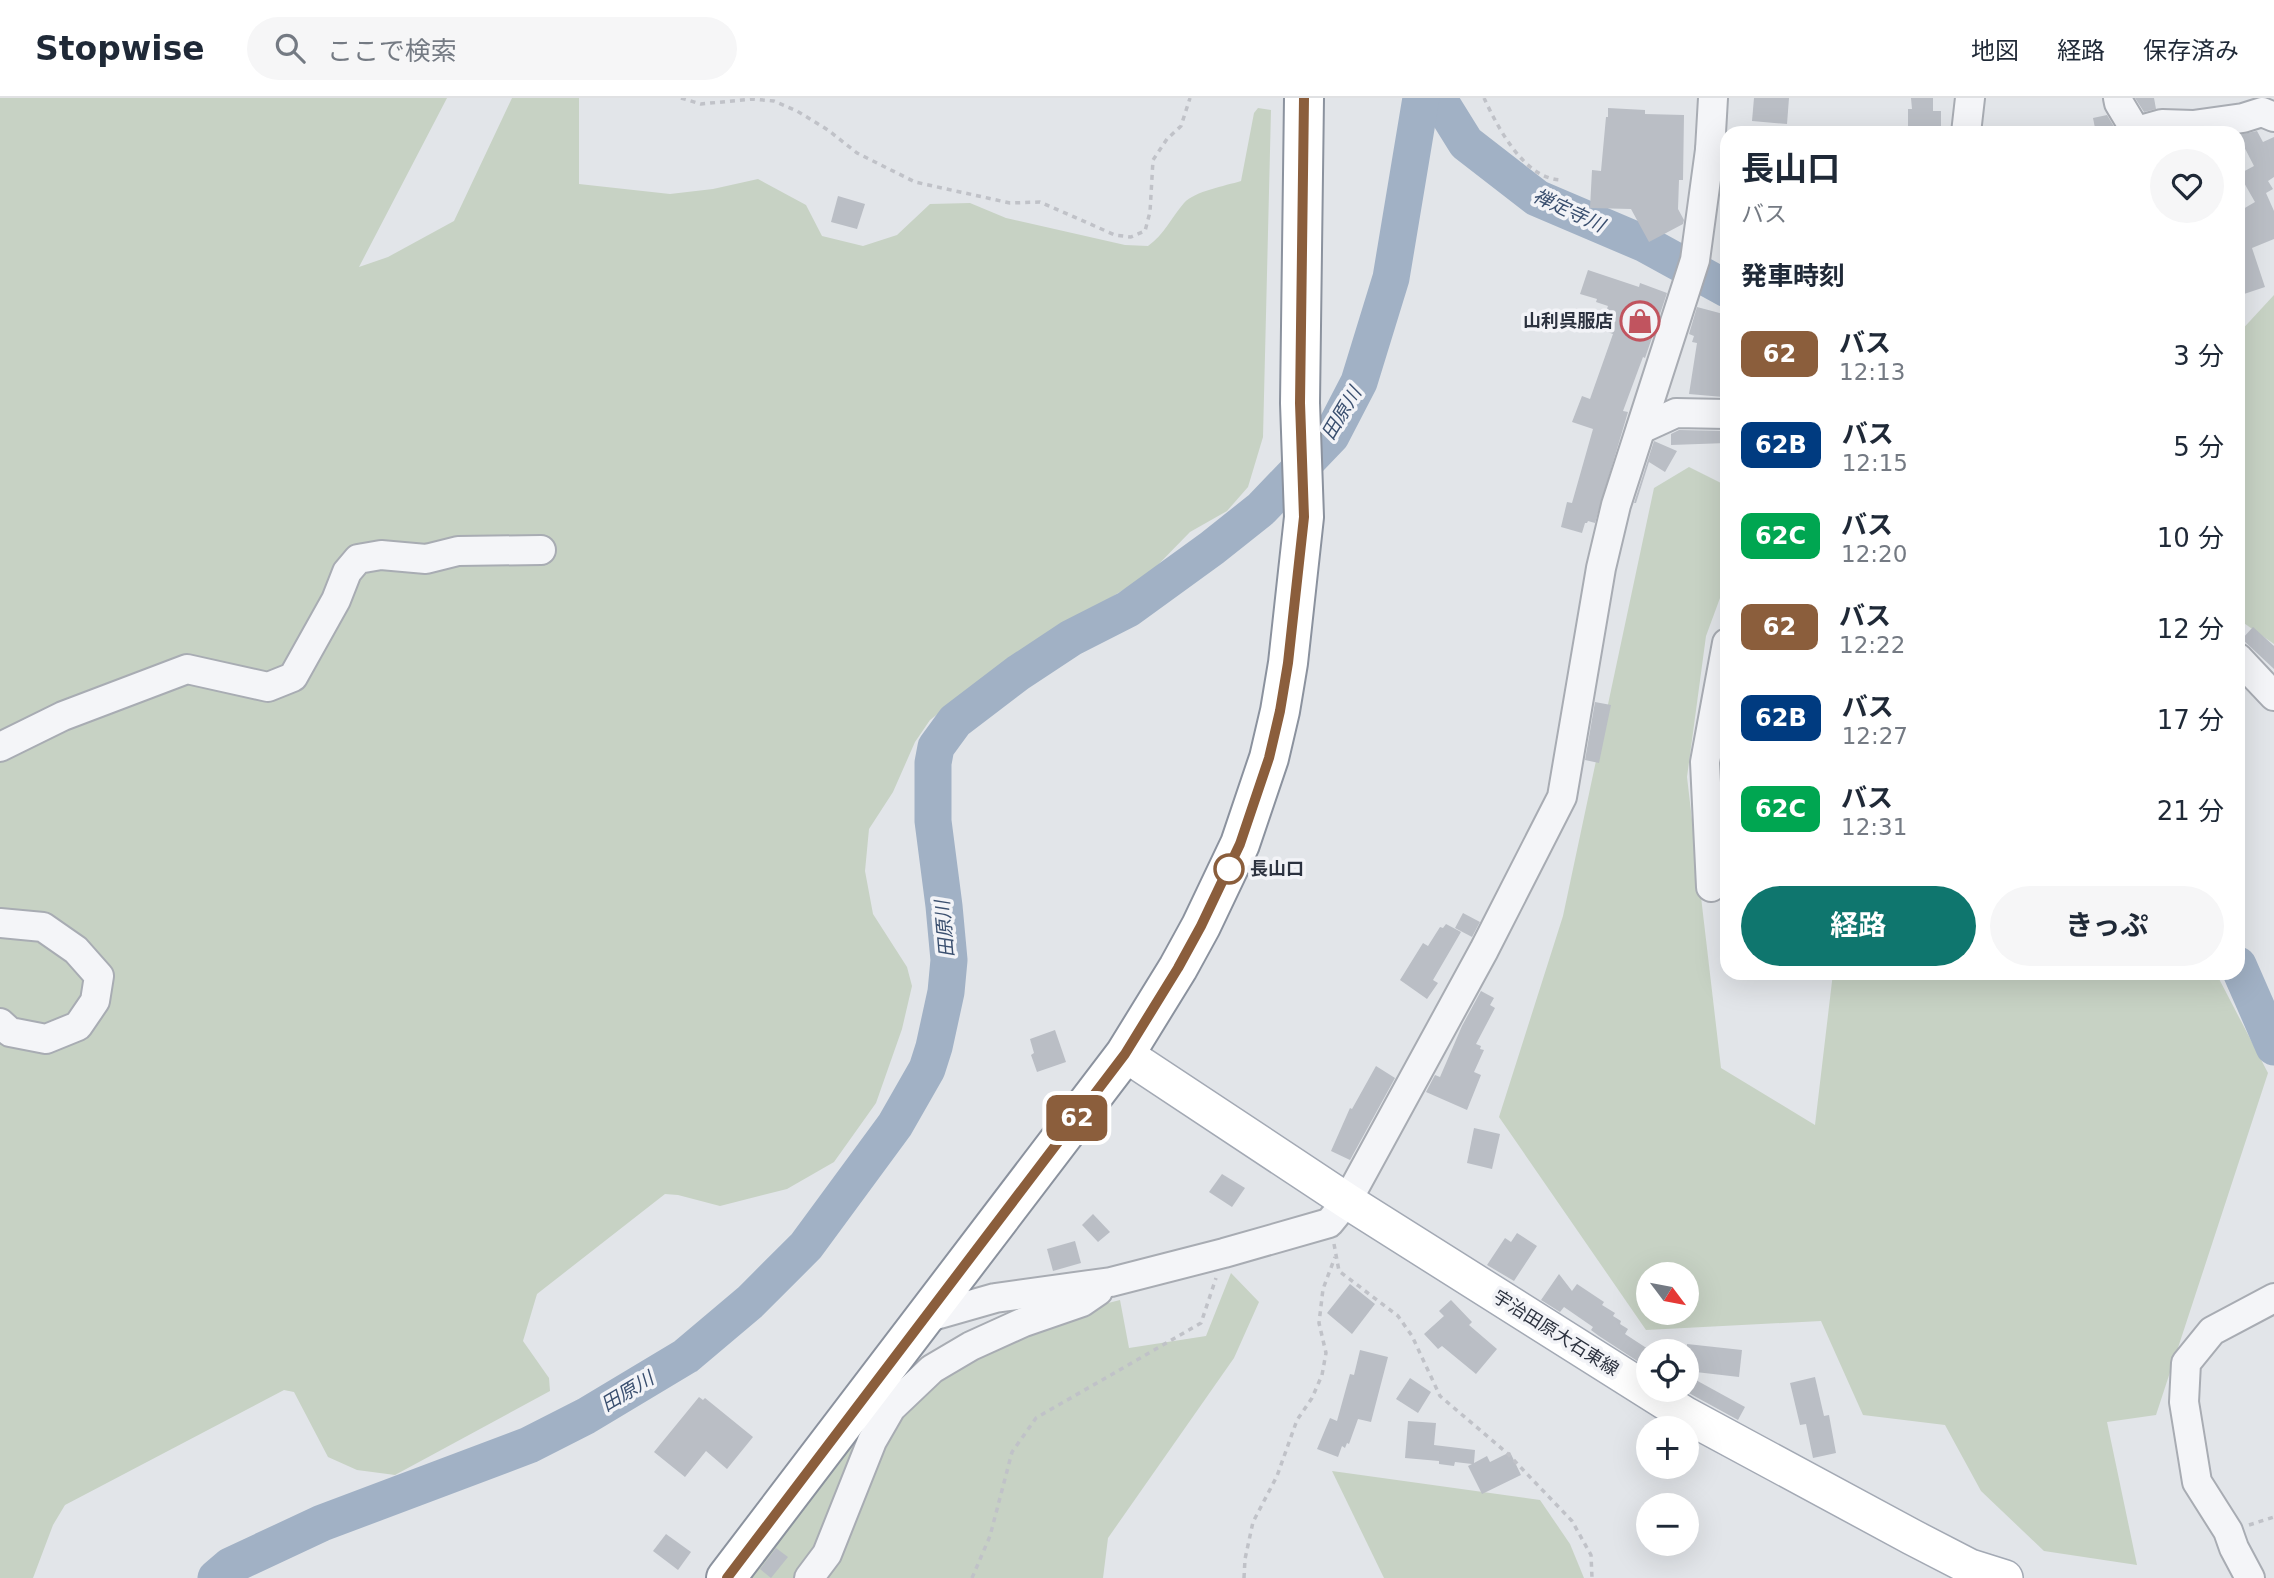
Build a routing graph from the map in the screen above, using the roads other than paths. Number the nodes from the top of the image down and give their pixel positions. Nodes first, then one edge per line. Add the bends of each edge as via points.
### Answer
1 (1304, 98) edge
2 (1713, 98) edge
3 (1970, 98) edge
4 (2118, 98) edge
5 (2274, 117) edge
6 (1967, 126) edge
7 (2133, 126) edge
8 (2156, 126) edge
9 (1718, 154) edge
10 (1720, 414) edge
11 (1640, 429) junction
12 (541, 550) dead end
13 (2245, 665) edge
14 (1720, 681) edge
15 (2274, 696) edge
16 (0, 747) edge
17 (1711, 887) dead end
18 (0, 923) edge
19 (0, 1023) edge
20 (1125, 1054) junction
21 (1338, 1212) junction
22 (1111, 1282) junction
23 (2274, 1298) edge
24 (925, 1318) junction
25 (726, 1578) edge
26 (809, 1578) edge
27 (2005, 1578) edge
28 (2250, 1578) edge

1 - 20 highway via 1300,403 1304,517 1288,663 1272,746 1240,844 1201,926
2 - 9 street
3 - 6 street
4 - 7 street
5 - 8 street via 2262,112 2193,125
9 - 11 street via 1695,260
10 - 11 street via 1676,413
11 - 21 street via 1601,568 1562,797 1484,950
12 - 16 street via 358,559 293,677 268,687 187,669 63,716
13 - 15 street
14 - 17 street via 1705,762
18 - 19 street via 43,927 76,950 99,976 94,1001 78,1026 46,1039 10,1032
20 - 21 main road, 宇治田原大石東線
20 - 24 highway
21 - 22 street via 1224,1252
21 - 27 main road, 宇治田原大石東線 via 1686,1415 1970,1567
22 - 24 street via 995,1298
22 - 26 street via 1082,1302 1024,1322 932,1369 891,1408 872,1441 827,1553
23 - 28 street via 2212,1331 2186,1363 2184,1402 2197,1482
24 - 25 highway

